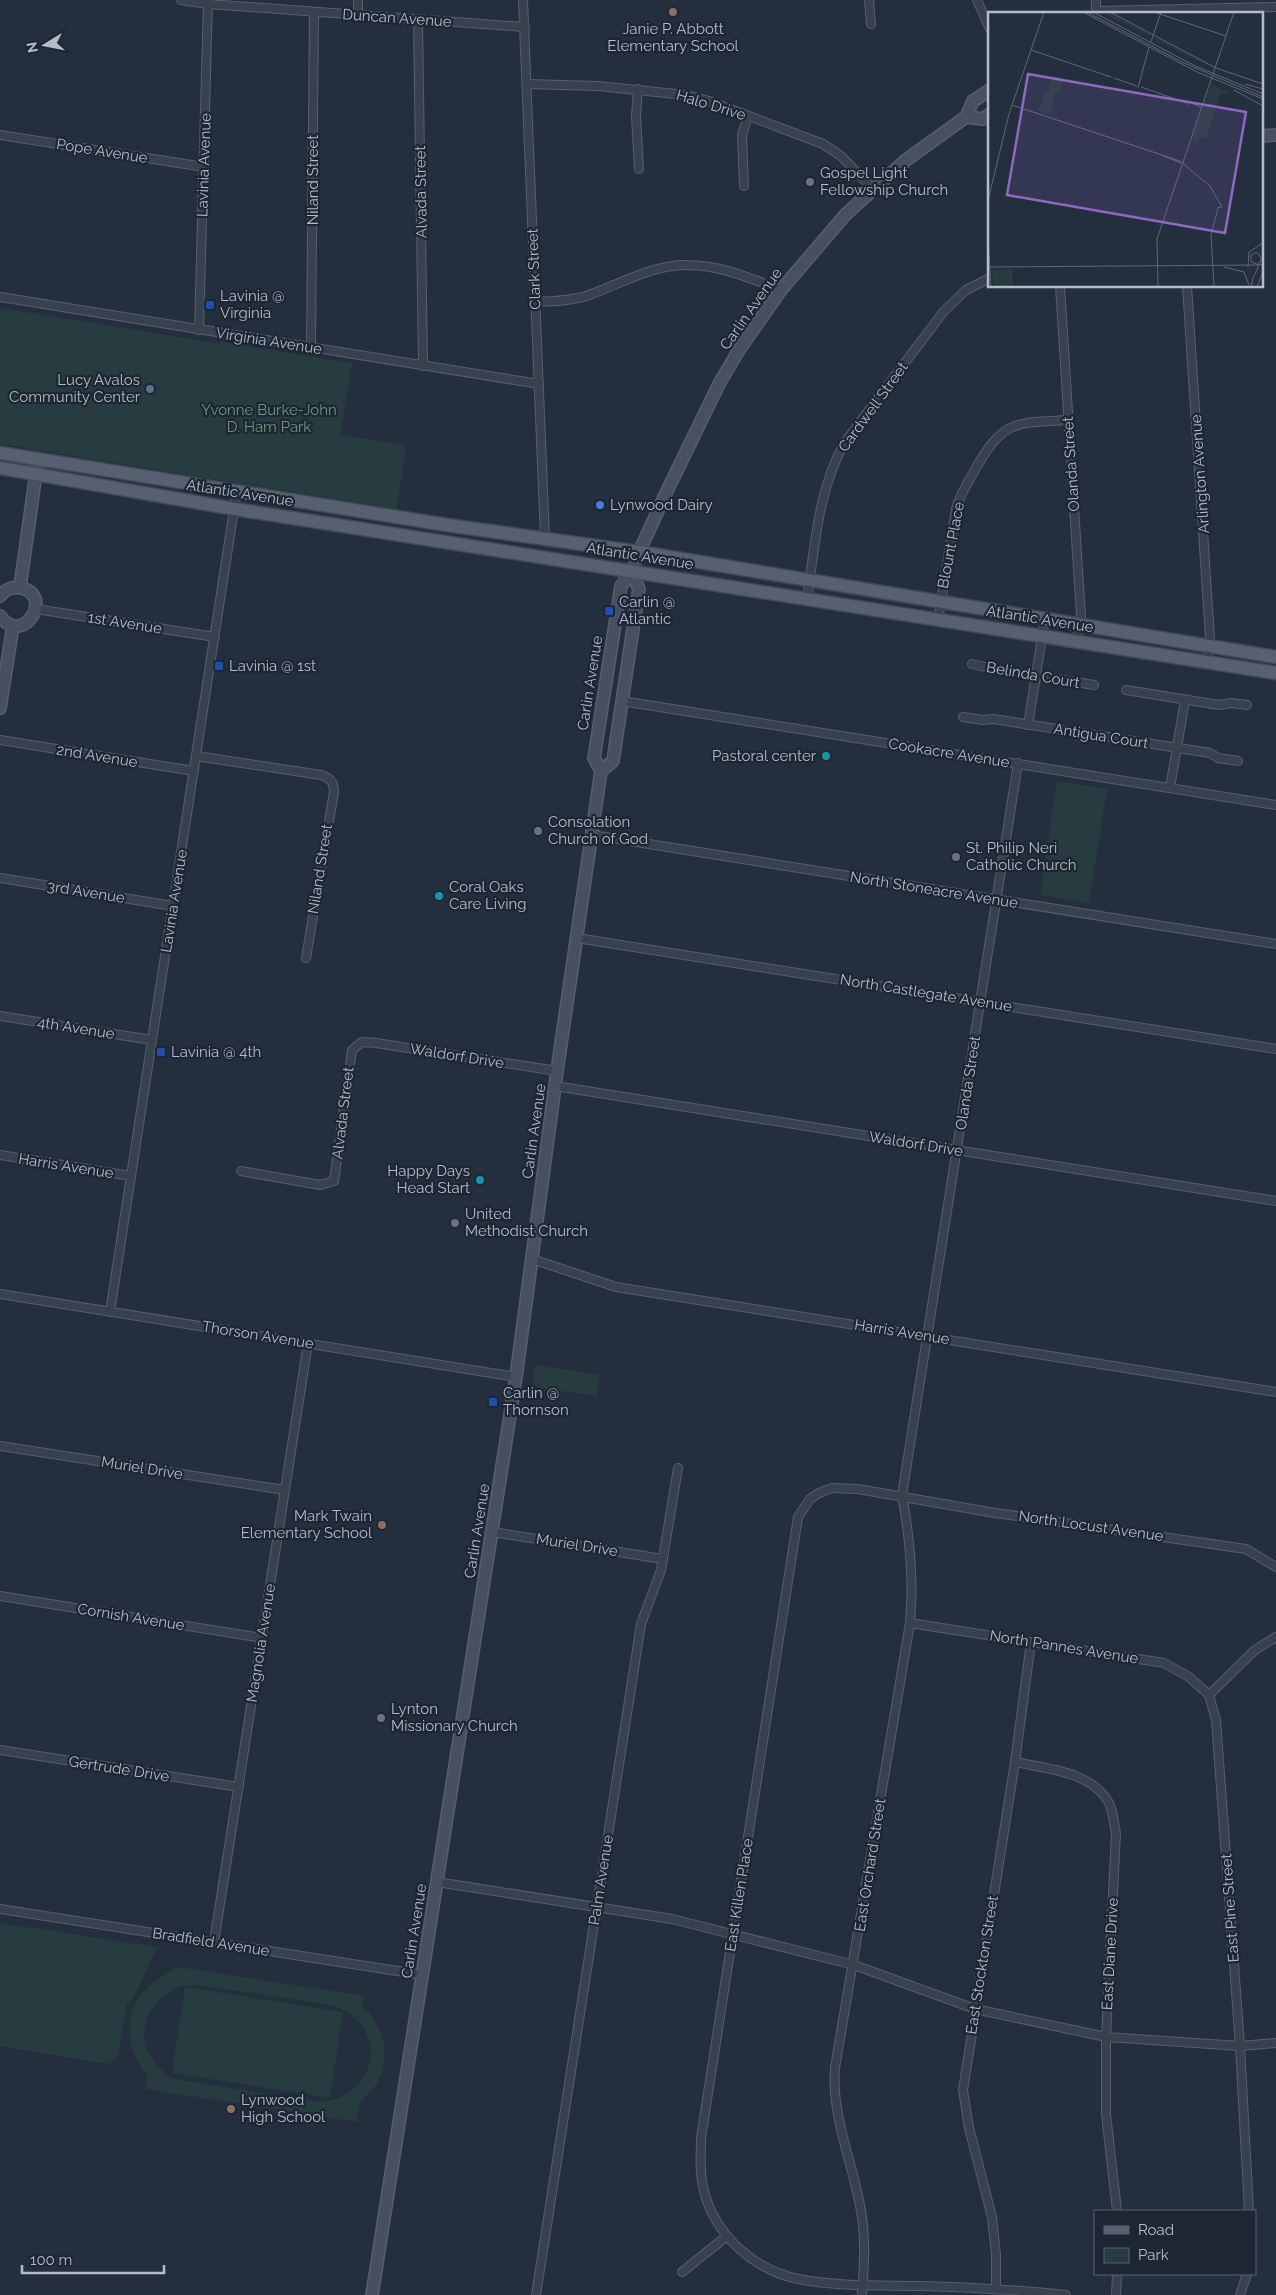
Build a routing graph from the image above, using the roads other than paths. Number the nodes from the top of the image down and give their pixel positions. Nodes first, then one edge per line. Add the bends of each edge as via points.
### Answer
1 (181, 0) edge
2 (358, 0) edge
3 (523, 0) edge
4 (869, 0) edge
5 (977, 0) edge
6 (1096, 0) edge
7 (208, 2) edge
8 (1276, 7) edge
9 (314, 12) junction
10 (358, 15) junction
11 (418, 19) junction
12 (871, 24) dead end
13 (988, 25) edge
14 (524, 27) junction
15 (527, 84) junction
16 (638, 89) junction
17 (988, 91) edge
18 (988, 115) edge
19 (748, 116) junction
20 (966, 117) junction
21 (0, 135) edge
22 (204, 167) junction
23 (639, 169) dead end
24 (744, 186) dead end
25 (874, 189) junction
26 (988, 279) edge
27 (1060, 288) edge
28 (1188, 288) edge
29 (780, 290) junction
30 (0, 298) edge
31 (536, 302) junction
32 (199, 330) junction
33 (312, 348) junction
34 (423, 366) junction
35 (539, 384) junction
36 (1068, 420) junction
37 (0, 453) edge
38 (38, 459) junction
39 (0, 468) edge
40 (36, 474) junction
41 (237, 490) junction
42 (235, 509) junction
43 (545, 538) junction
44 (639, 552) junction
45 (632, 572) junction
46 (810, 580) junction
47 (20, 587) junction
48 (0, 596) edge
49 (808, 599) junction
50 (941, 602) junction
51 (36, 609) junction
52 (0, 616) edge
53 (1045, 619) junction
54 (938, 620) junction
55 (1080, 625) junction
56 (13, 626) junction
57 (1042, 636) junction
58 (215, 637) junction
59 (1077, 642) junction
60 (1209, 646) junction
61 (1276, 657) edge
62 (1206, 662) junction
63 (972, 664) dead end
64 (1276, 673) edge
65 (1036, 676) junction
66 (1094, 685) dead end
67 (1126, 690) dead end
68 (1185, 700) junction
69 (622, 701) junction
70 (1247, 705) dead end
71 (0, 708) edge
72 (963, 717) dead end
73 (1028, 725) junction
74 (0, 740) edge
75 (1177, 748) junction
76 (196, 756) junction
77 (1238, 761) dead end
78 (1018, 763) junction
79 (194, 771) junction
80 (602, 771) junction
81 (1170, 788) junction
82 (1276, 805) edge
83 (592, 835) junction
84 (0, 878) edge
85 (996, 900) junction
86 (173, 906) junction
87 (577, 938) junction
88 (1276, 944) edge
89 (306, 958) dead end
90 (980, 1002) junction
91 (0, 1016) edge
92 (152, 1040) junction
93 (357, 1044) joint
94 (1276, 1049) edge
95 (557, 1072) junction
96 (555, 1086) junction
97 (957, 1150) junction
98 (0, 1155) edge
99 (241, 1171) dead end
100 (131, 1176) junction
101 (1276, 1201) edge
102 (532, 1259) junction
103 (0, 1294) edge
104 (110, 1312) junction
105 (928, 1336) junction
106 (308, 1343) junction
107 (516, 1376) junction
108 (1276, 1392) edge
109 (913, 1433) joint
110 (0, 1446) edge
111 (678, 1468) dead end
112 (285, 1490) junction
113 (902, 1495) junction
114 (492, 1532) junction
115 (663, 1559) junction
116 (1276, 1567) edge
117 (0, 1596) edge
118 (910, 1624) junction
119 (1276, 1637) edge
120 (262, 1638) junction
121 (1031, 1642) junction
122 (1209, 1695) junction
123 (0, 1750) edge
124 (1016, 1762) junction
125 (238, 1788) junction
126 (437, 1882) junction
127 (597, 1907) junction
128 (0, 1908) edge
129 (732, 1934) junction
130 (214, 1942) junction
131 (854, 1965) junction
132 (423, 1975) junction
133 (975, 2009) junction
134 (1106, 2037) junction
135 (1276, 2043) edge
136 (1240, 2046) junction
137 (1118, 2210) edge
138 (1249, 2210) edge
139 (727, 2236) junction
140 (682, 2272) dead end
141 (1117, 2275) edge
142 (1247, 2275) edge
143 (863, 2285) junction
144 (996, 2287) junction
145 (372, 2295) edge
146 (536, 2295) edge
147 (862, 2295) edge
148 (1066, 2295) edge
149 (1116, 2295) edge
150 (1240, 2295) edge

1 - 7 street, Duncan Avenue
2 - 10 street
3 - 14 street, Clark Street
4 - 12 street
5 - 13 street
6 - 8 street via 1096,11
7 - 9 street, Duncan Avenue
7 - 22 street, Lavinia Avenue
9 - 10 street, Duncan Avenue
9 - 33 street, Niland Street
10 - 11 street, Duncan Avenue
11 - 14 street, Duncan Avenue
11 - 34 street, Alvada Street
14 - 15 street, Clark Street
15 - 16 street, Halo Drive
15 - 31 street, Clark Street
16 - 19 street, Halo Drive via 686,95
16 - 23 street
17 - 20 street, Carlin Avenue via 973,101
18 - 20 street, Carlin Avenue via 983,119
19 - 24 street via 742,136
19 - 25 street, Halo Drive via 832,149
20 - 25 street, Carlin Avenue via 906,160
21 - 22 street, Pope Avenue
22 - 32 street, Lavinia Avenue
25 - 29 street, Carlin Avenue via 822,240
26 - 46 street, Cardwell Street via 966,290 944,311 845,442 826,487
27 - 36 street, Olanda Street
28 - 60 street, Arlington Avenue
29 - 31 street via 727,270 683,265 648,272 581,298
29 - 44 street, Carlin Avenue via 717,388
30 - 32 street, Virginia Avenue
31 - 35 street, Clark Street
32 - 33 street, Virginia Avenue
33 - 34 street, Virginia Avenue
34 - 35 street, Virginia Avenue
35 - 43 street, Clark Street
36 - 50 street, Blount Place via 1019,424 1000,434 987,448 958,503
36 - 55 street, Olanda Street
37 - 38 main road, Atlantic Avenue
38 - 40 street
38 - 41 main road, Atlantic Avenue
39 - 40 main road, Atlantic Avenue
40 - 42 main road, Atlantic Avenue
40 - 47 street
41 - 42 street, Lavinia Avenue
41 - 43 main road, Atlantic Avenue
42 - 45 main road, Atlantic Avenue
42 - 58 street, Lavinia Avenue
43 - 44 main road, Atlantic Avenue
44 - 45 street, Carlin Avenue
44 - 46 main road, Atlantic Avenue
45 - 49 main road, Atlantic Avenue
45 - 69 street, Carlin Avenue via 639,589
45 - 80 street, Carlin Avenue via 621,586 594,758
46 - 49 street, Cardwell Street
46 - 50 main road, Atlantic Avenue
47 - 48 street via 9,588
47 - 51 street via 32,596
49 - 54 main road, Atlantic Avenue
50 - 53 main road, Atlantic Avenue
50 - 54 street, Blount Place
51 - 56 street via 28,622
51 - 58 street, 1st Avenue
52 - 56 street
53 - 55 main road, Atlantic Avenue
53 - 57 street
54 - 57 main road, Atlantic Avenue
55 - 59 street, Olanda Street
55 - 60 main road, Atlantic Avenue
56 - 71 street
57 - 59 main road, Atlantic Avenue
57 - 65 street
58 - 76 street, Lavinia Avenue
59 - 62 main road, Atlantic Avenue
60 - 61 main road, Atlantic Avenue
60 - 62 street, Arlington Avenue
62 - 64 main road, Atlantic Avenue
63 - 65 street, Belinda Court
65 - 66 street, Belinda Court
65 - 73 street
67 - 68 street
68 - 70 street
68 - 75 street
69 - 78 street, Cookacre Avenue
69 - 80 street, Carlin Avenue via 613,761
72 - 73 street, Antigua Court
73 - 75 street, Antigua Court
74 - 79 street, 2nd Avenue
75 - 77 street, Antigua Court
75 - 81 street
76 - 79 street, Lavinia Avenue
76 - 89 street, Niland Street via 321,775 331,780 334,792
78 - 81 street, Cookacre Avenue
78 - 85 street, Olanda Street
79 - 86 street, Lavinia Avenue
80 - 83 street, Carlin Avenue
81 - 82 street, Cookacre Avenue
83 - 85 street, North Stoneacre Avenue
83 - 87 street, Carlin Avenue
84 - 86 street, 3rd Avenue
85 - 88 street, North Stoneacre Avenue
85 - 90 street, Olanda Street
86 - 92 street, Lavinia Avenue
87 - 90 street, North Castlegate Avenue
87 - 95 street, Carlin Avenue
90 - 94 street, North Castlegate Avenue
90 - 97 street, Olanda Street
91 - 92 street, 4th Avenue
92 - 100 street, Lavinia Avenue
93 - 95 street, Waldorf Drive via 376,1042
93 - 99 street, Alvada Street via 352,1050 335,1177 330,1183 320,1185
95 - 96 street, Carlin Avenue
96 - 97 street, Waldorf Drive
96 - 102 street, Carlin Avenue
97 - 101 street, Waldorf Drive
97 - 105 street, Olanda Street
98 - 100 street, Harris Avenue
100 - 104 street, Lavinia Avenue
102 - 105 street, Harris Avenue via 616,1287
102 - 107 street, Carlin Avenue
103 - 104 street, Thorson Avenue
104 - 106 street, Thorson Avenue
105 - 108 street, Harris Avenue
105 - 109 street, Olanda Street
106 - 107 street, Thorson Avenue
106 - 112 street, Magnolia Avenue
107 - 114 street, Carlin Avenue
109 - 113 street, East Orchard Street
110 - 112 street, Muriel Drive
111 - 115 street, Palm Avenue
112 - 120 street, Magnolia Avenue
113 - 116 street, North Locust Avenue via 989,1512 1246,1549
113 - 118 street, East Orchard Street via 913,1595
113 - 129 street, East Killen Place via 832,1488 810,1499 798,1517
114 - 115 street, Muriel Drive
114 - 126 street, Carlin Avenue
115 - 127 street, Palm Avenue via 641,1624
117 - 120 street, Cornish Avenue
118 - 121 street, North Pannes Avenue
118 - 131 street, East Orchard Street
119 - 122 street via 1255,1650
120 - 125 street, Magnolia Avenue
121 - 122 street, North Pannes Avenue via 1164,1663 1189,1677
121 - 124 street, East Stockton Street
122 - 136 street, East Pine Street via 1216,1720
123 - 125 street, Gertrude Drive
124 - 133 street, East Stockton Street
124 - 134 street, East Diane Drive via 1073,1775 1095,1785 1110,1804 1116,1833
125 - 130 street, Magnolia Avenue
126 - 127 street
126 - 132 street, Carlin Avenue
127 - 129 street
127 - 146 street, Palm Avenue
128 - 130 street, Bradfield Avenue
129 - 131 street
129 - 139 street, East Killen Place via 701,2138 700,2166 712,2212
130 - 132 street, Bradfield Avenue
131 - 133 street
131 - 143 street, East Orchard Street via 833,2088 861,2210
132 - 145 street, Carlin Avenue
133 - 134 street
133 - 144 street, East Stockton Street via 963,2090 969,2128 992,2217
134 - 136 street
134 - 137 street, East Diane Drive via 1106,2114
135 - 136 street
136 - 138 street, East Pine Street
139 - 140 street
139 - 143 street, East Killen Place via 751,2260 784,2275
141 - 149 street
142 - 150 street
143 - 144 street, East Killen Place
143 - 147 street, East Orchard Street
144 - 148 street, East Killen Place

